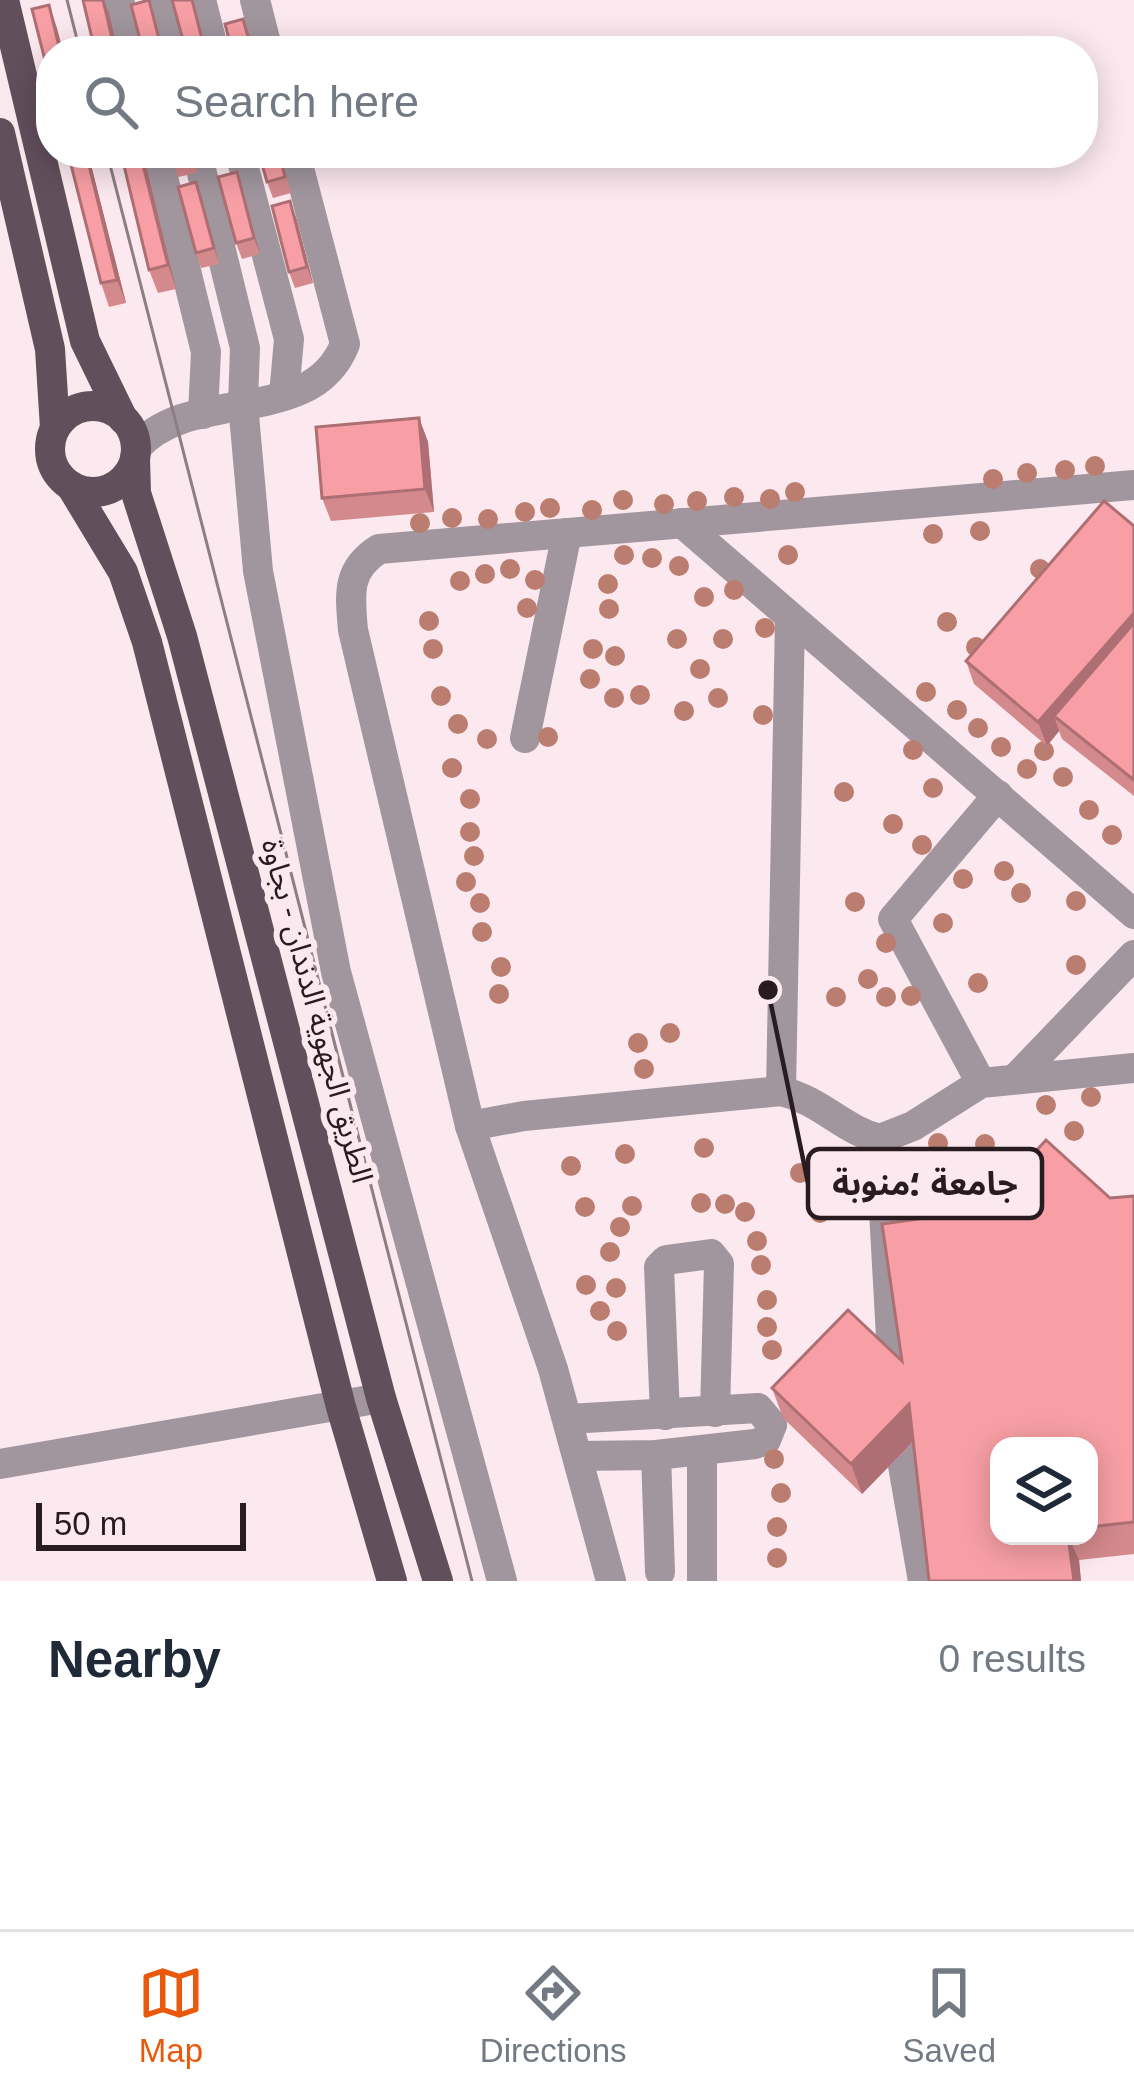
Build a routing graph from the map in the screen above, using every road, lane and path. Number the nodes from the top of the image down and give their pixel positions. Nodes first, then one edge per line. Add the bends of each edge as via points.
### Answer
1 (4, 0) edge
2 (119, 0) edge
3 (159, 0) edge
4 (201, 0) edge
5 (255, 0) edge
6 (127, 36) edge
7 (167, 36) edge
8 (210, 36) edge
9 (264, 36) edge
10 (0, 133) edge
11 (36, 135) edge
12 (44, 168) edge
13 (161, 168) edge
14 (201, 168) edge
15 (244, 168) edge
16 (299, 168) edge
17 (284, 395) junction
18 (243, 404) junction
19 (203, 414) junction
20 (123, 418) junction
21 (55, 428) junction
22 (136, 453) junction
23 (1134, 485) edge
24 (70, 486) junction
25 (682, 524) junction
26 (567, 533) junction
27 (790, 620) junction
28 (525, 738) dead end
29 (998, 795) junction
30 (1134, 914) edge
31 (1134, 956) edge
32 (1134, 1068) edge
33 (1015, 1079) junction
34 (981, 1084) junction
35 (781, 1091) junction
36 (470, 1126) junction
37 (880, 1139) junction
38 (892, 1373) edge
39 (382, 1398) junction
40 (341, 1407) junction
41 (715, 1412) junction
42 (665, 1415) junction
43 (568, 1419) junction
44 (702, 1452) junction
45 (901, 1454) dead end
46 (656, 1455) junction
47 (579, 1456) junction
48 (0, 1463) edge
49 (660, 1572) dead end
50 (392, 1581) edge
51 (438, 1581) edge
52 (502, 1581) edge
53 (611, 1581) edge
54 (701, 1581) edge
55 (923, 1581) edge

1 - 11 main road
2 - 6 street
3 - 7 street
4 - 8 street
5 - 9 street
10 - 21 main road via 50,349
12 - 20 main road via 85,341
13 - 19 street via 206,352
14 - 18 street via 245,348
15 - 17 street via 289,339
16 - 17 street via 345,344 315,387
17 - 18 street
18 - 19 street
18 - 52 street via 258,571 336,972
19 - 22 street via 161,426
20 - 21 main road via 87,406
20 - 22 main road
21 - 24 main road via 50,453
22 - 24 main road via 110,489
22 - 39 main road, الطريق الجهوية الدندان - بجاوة via 136,494 182,636
23 - 25 street
24 - 40 main road via 113,552 147,642
25 - 26 street
25 - 27 street
26 - 28 street
26 - 36 street via 380,549 361,561 349,584 353,630
27 - 29 street
27 - 35 street
29 - 30 street
29 - 34 street via 893,919
31 - 33 street
32 - 33 street
33 - 34 street
34 - 37 street
35 - 36 street
35 - 37 street via 813,1099
36 - 43 street
37 - 38 street
39 - 40 street
39 - 51 main road, الطريق الجهوية الدندان - بجاوة
40 - 48 street
40 - 50 main road
41 - 42 street
41 - 42 street via 719,1264 711,1254 659,1267
41 - 44 street via 758,1408 770,1416 772,1432 755,1444
42 - 43 street
43 - 47 street
44 - 46 street
44 - 54 street
45 - 55 street
46 - 47 street
46 - 49 street
47 - 53 street

